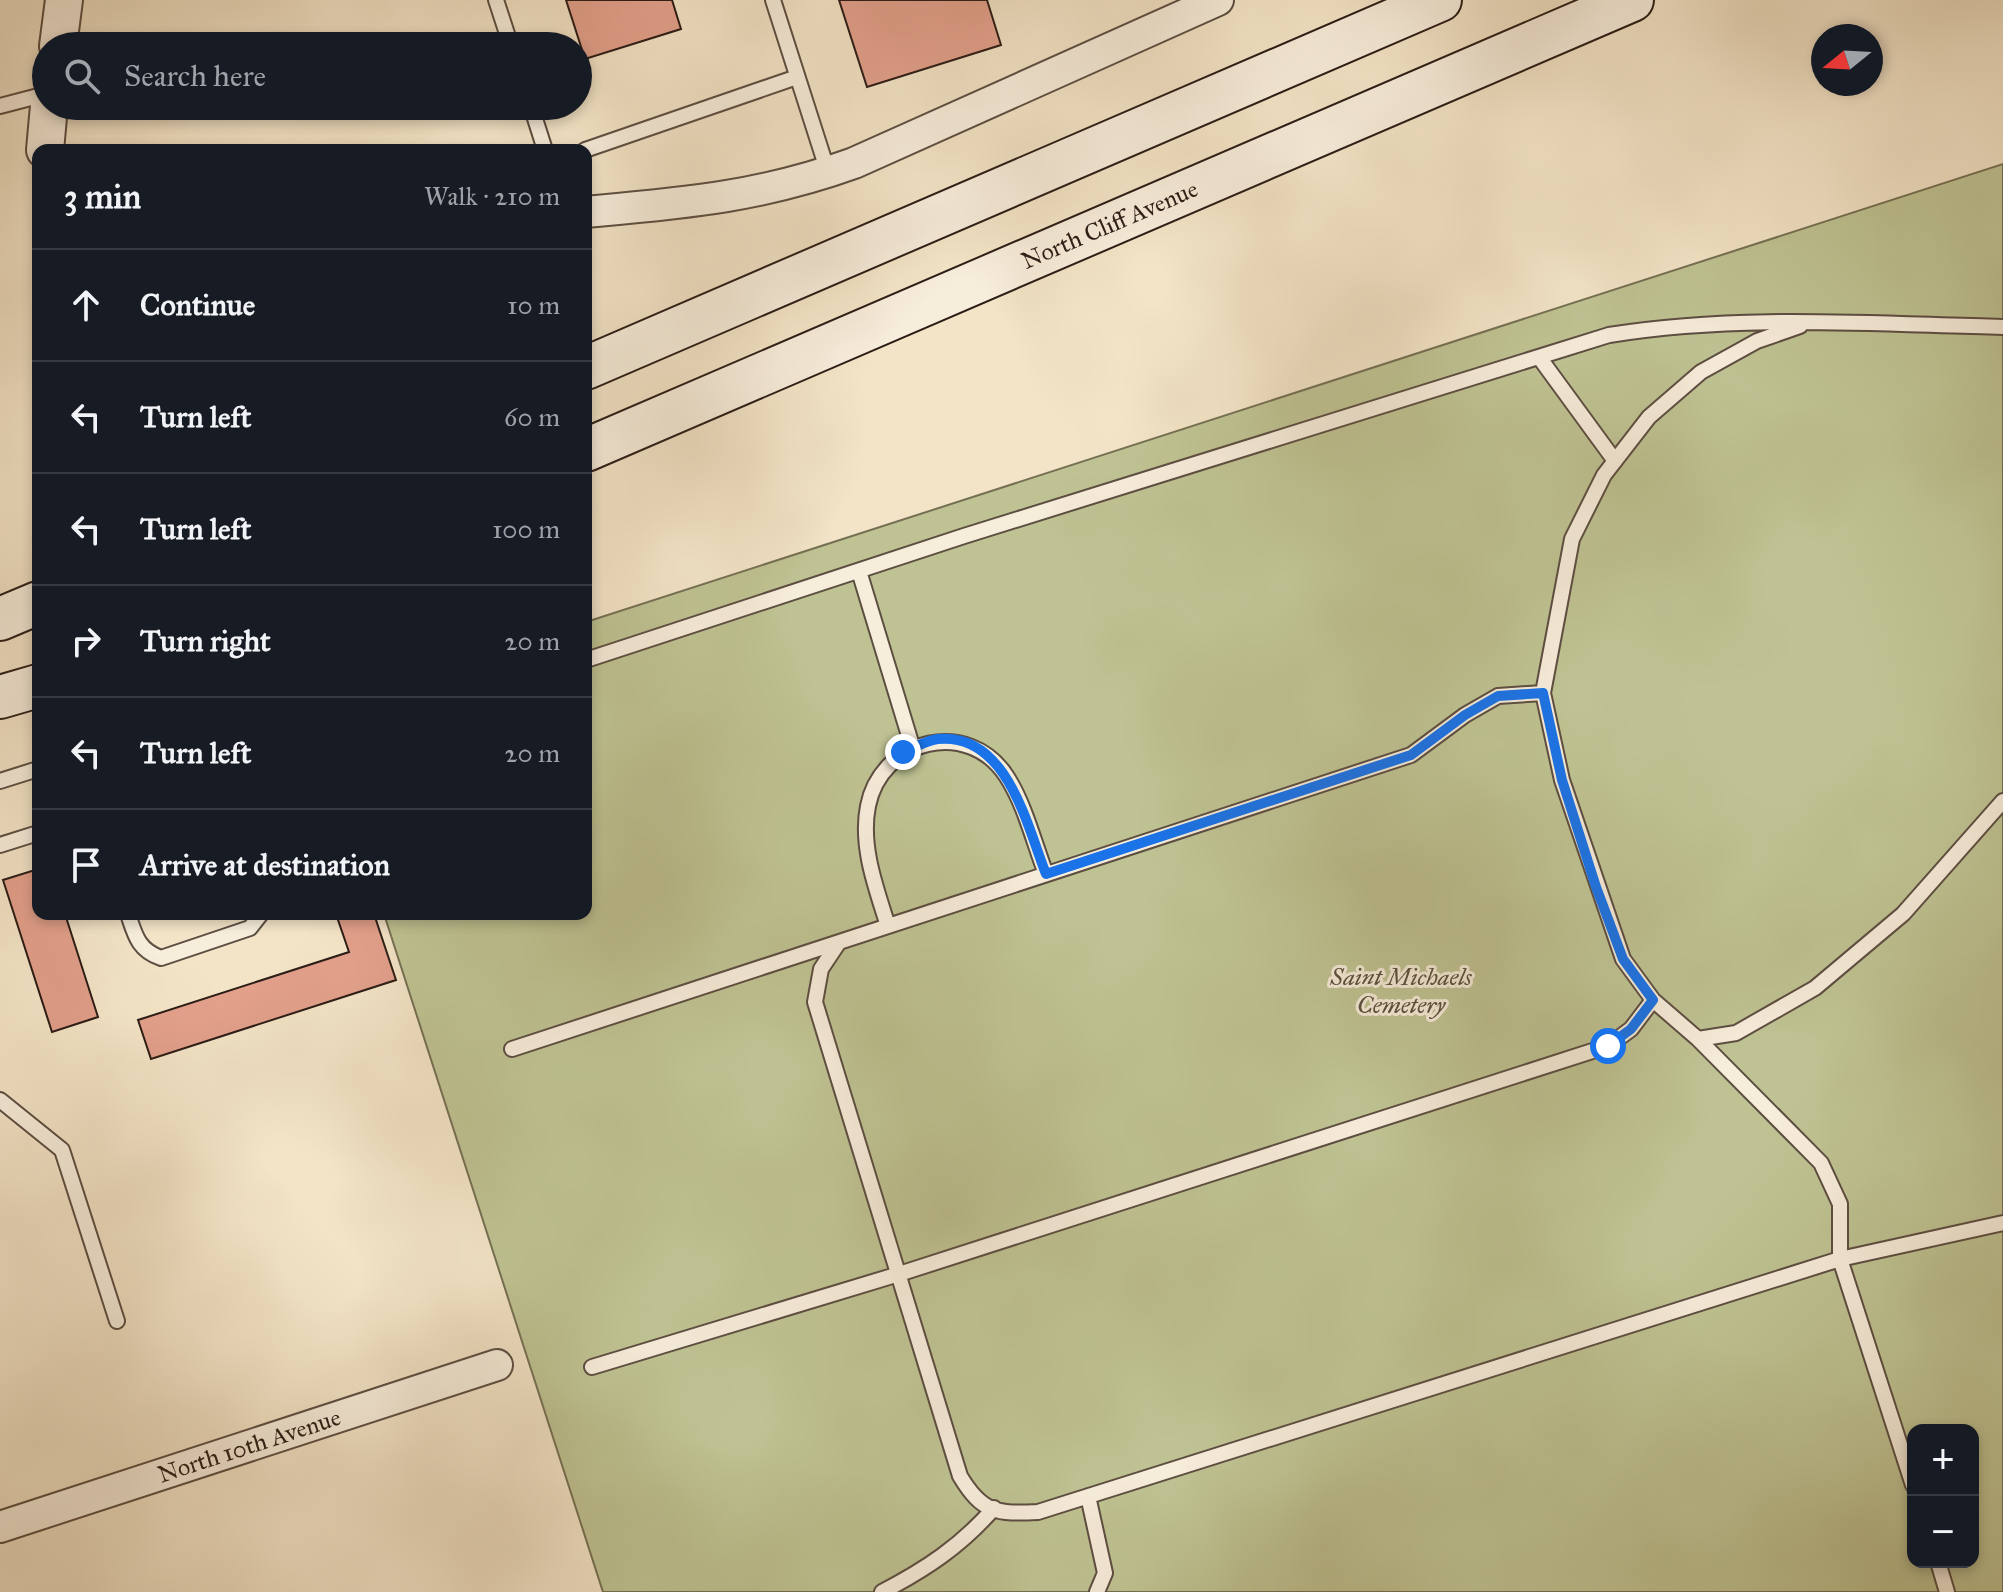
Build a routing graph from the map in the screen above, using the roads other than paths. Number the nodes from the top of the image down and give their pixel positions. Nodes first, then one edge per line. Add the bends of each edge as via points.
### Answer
1 (64, 0) edge
2 (496, 0) edge
3 (773, 0) edge
4 (1218, 0) edge
5 (1440, 0) edge
6 (1632, 0) edge
7 (60, 32) edge
8 (506, 32) edge
9 (797, 77) junction
10 (32, 98) edge
11 (0, 106) edge
12 (48, 120) edge
13 (535, 120) edge
14 (46, 144) edge
15 (543, 144) edge
16 (592, 148) edge
17 (828, 172) junction
18 (592, 211) edge
19 (1808, 323) junction
20 (2003, 327) edge
21 (1539, 357) junction
22 (592, 365) edge
23 (592, 447) edge
24 (1615, 461) junction
25 (859, 571) junction
26 (32, 606) edge
27 (0, 619) edge
28 (592, 658) edge
29 (32, 688) edge
30 (1543, 693) junction
31 (0, 697) edge
32 (913, 749) junction
33 (32, 771) edge
34 (0, 781) edge
35 (2003, 801) edge
36 (32, 835) edge
37 (0, 845) edge
38 (1046, 874) junction
39 (130, 920) edge
40 (256, 920) edge
41 (888, 926) junction
42 (839, 942) junction
43 (1653, 1000) junction
44 (1698, 1039) junction
45 (512, 1049) dead end
46 (0, 1100) edge
47 (2003, 1223) edge
48 (1840, 1259) junction
49 (899, 1274) junction
50 (117, 1321) dead end
51 (497, 1365) dead end
52 (592, 1367) dead end
53 (1907, 1466) edge
54 (1088, 1496) junction
55 (994, 1508) junction
56 (0, 1527) edge
57 (1940, 1568) edge
58 (882, 1592) edge
59 (1097, 1592) edge
60 (1947, 1592) edge

1 - 7 street
2 - 8 lane
3 - 9 lane
4 - 17 street
5 - 22 main road
6 - 23 main road, North Cliff Avenue
9 - 16 lane
9 - 17 lane
10 - 11 lane
12 - 14 street
13 - 15 lane
17 - 18 street via 749,195
19 - 20 lane
19 - 21 lane via 1669,326 1609,335
19 - 24 lane via 1757,341 1701,372 1649,417
21 - 24 lane
21 - 25 lane
24 - 30 lane via 1572,539
25 - 28 lane
25 - 32 lane
26 - 27 main road
29 - 31 main road
30 - 38 lane via 1498,696 1411,755
30 - 43 lane via 1562,780 1596,887 1623,959
32 - 38 lane via 937,739 961,741 989,756 1007,777
32 - 41 lane via 903,752 879,777 868,805 865,843
33 - 34 lane
35 - 44 lane via 1903,914 1815,988 1736,1033
36 - 37 lane
38 - 41 lane
39 - 40 lane via 137,941 147,953 161,958 250,928
41 - 42 lane
42 - 45 lane
42 - 49 lane via 821,969 815,1002
43 - 44 lane
43 - 49 lane via 1631,1029 1608,1046
44 - 48 lane via 1821,1163 1840,1204
46 - 50 lane via 62,1150
47 - 48 lane
48 - 53 lane
48 - 54 lane
49 - 52 lane
49 - 55 lane via 960,1476 975,1501
51 - 56 street, North 10th Avenue
54 - 55 lane via 1038,1512
54 - 59 lane via 1105,1573
55 - 58 lane via 966,1540 927,1569
57 - 60 lane

